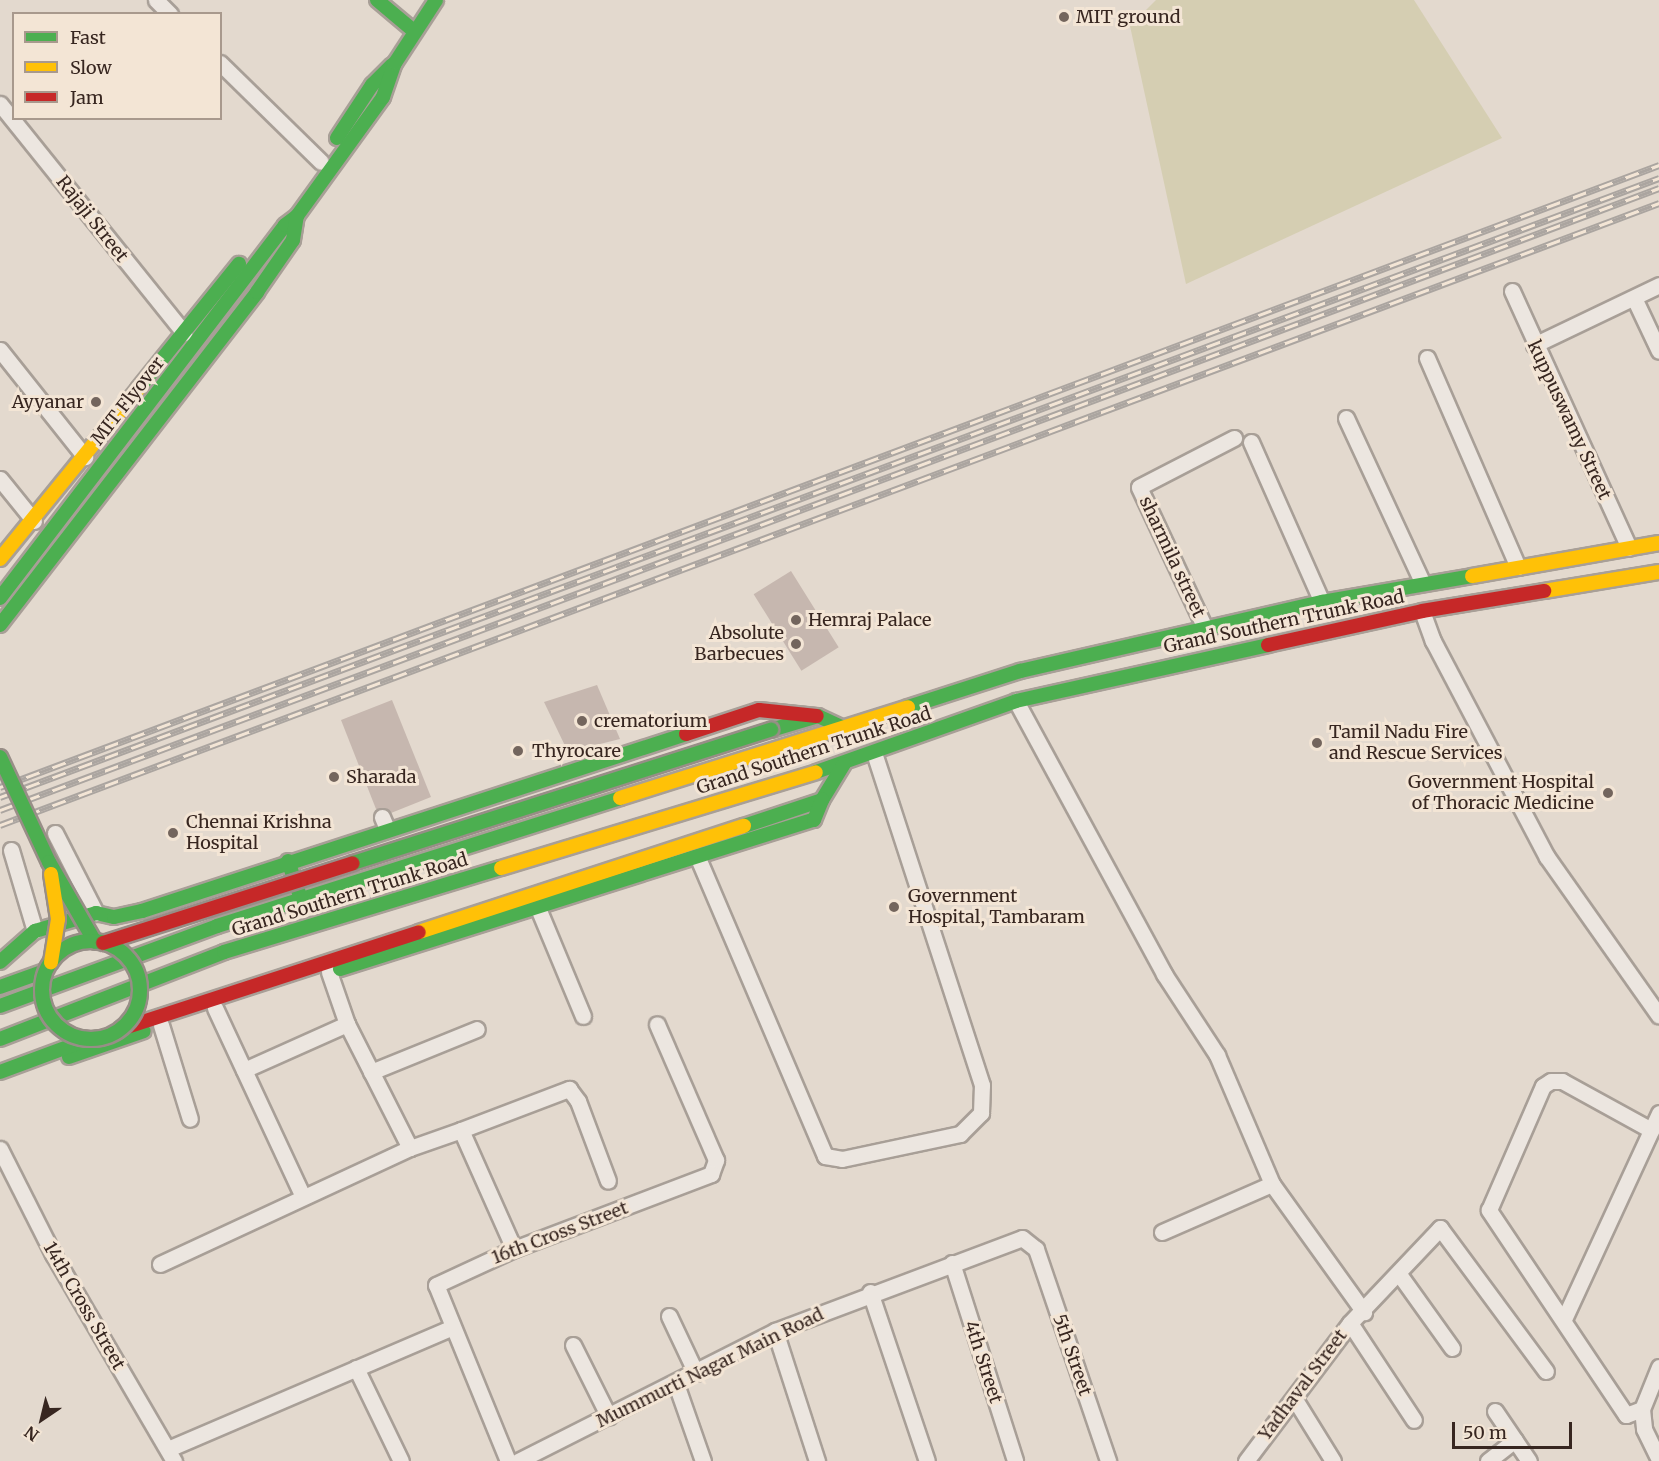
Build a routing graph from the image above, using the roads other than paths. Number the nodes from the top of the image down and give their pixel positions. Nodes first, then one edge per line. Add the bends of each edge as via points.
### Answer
1 (156, 0) edge
2 (376, 0) edge
3 (436, 0) edge
4 (168, 12) edge
5 (414, 31) junction
6 (394, 63) junction
7 (222, 65) edge
8 (0, 104) edge
9 (12, 119) edge
10 (13, 120) edge
11 (321, 162) junction
12 (293, 213) junction
13 (1659, 285) edge
14 (1512, 291) dead end
15 (1635, 300) junction
16 (184, 333) junction
17 (1534, 345) junction
18 (0, 350) edge
19 (1659, 351) edge
20 (1427, 358) dead end
21 (1346, 418) dead end
22 (1234, 438) dead end
23 (1251, 442) dead end
24 (85, 457) junction
25 (0, 479) edge
26 (34, 521) junction
27 (1659, 543) edge
28 (1629, 548) junction
29 (0, 559) edge
30 (1518, 567) junction
31 (1659, 572) edge
32 (1422, 582) junction
33 (0, 598) edge
34 (1322, 602) junction
35 (1422, 611) junction
36 (0, 625) edge
37 (1204, 626) junction
38 (1016, 701) junction
39 (818, 716) junction
40 (842, 726) junction
41 (874, 753) junction
42 (0, 757) edge
43 (844, 764) junction
44 (822, 800) junction
45 (55, 833) dead end
46 (11, 850) dead end
47 (698, 858) junction
48 (288, 861) junction
49 (49, 862) junction
50 (301, 899) junction
51 (538, 909) junction
52 (96, 913) junction
53 (35, 931) junction
54 (99, 943) junction
55 (0, 962) edge
56 (48, 967) junction
57 (329, 972) junction
58 (0, 987) edge
59 (0, 1006) edge
60 (215, 1008) junction
61 (583, 1016) dead end
62 (1659, 1016) edge
63 (347, 1024) junction
64 (657, 1024) dead end
65 (161, 1025) junction
66 (121, 1029) junction
67 (477, 1029) dead end
68 (89, 1039) junction
69 (0, 1040) edge
70 (244, 1070) junction
71 (0, 1072) edge
72 (371, 1072) junction
73 (0, 1084) edge
74 (1659, 1113) edge
75 (190, 1119) dead end
76 (461, 1130) junction
77 (1651, 1130) junction
78 (410, 1148) junction
79 (0, 1149) edge
80 (608, 1181) dead end
81 (1272, 1184) junction
82 (303, 1197) junction
83 (1162, 1232) dead end
84 (514, 1249) junction
85 (1036, 1249) joint
86 (952, 1263) junction
87 (160, 1264) dead end
88 (1398, 1274) junction
89 (870, 1292) junction
90 (1364, 1312) junction
91 (669, 1316) dead end
92 (1564, 1319) junction
93 (1350, 1323) junction
94 (452, 1326) junction
95 (775, 1331) junction
96 (573, 1345) dead end
97 (1452, 1348) dead end
98 (1659, 1367) edge
99 (356, 1368) junction
100 (1546, 1371) dead end
101 (696, 1373) junction
102 (676, 1384) junction
103 (1294, 1398) junction
104 (1642, 1409) junction
105 (1495, 1411) dead end
106 (609, 1417) junction
107 (1414, 1420) dead end
108 (1515, 1440) junction
109 (171, 1455) edge
110 (1659, 1460) edge
111 (401, 1461) edge
112 (508, 1461) edge
113 (518, 1461) edge
114 (704, 1461) edge
115 (817, 1461) edge
116 (927, 1461) edge
117 (1015, 1461) edge
118 (1108, 1461) edge
119 (1246, 1461) edge
120 (1333, 1461) edge
121 (1488, 1461) edge
122 (1529, 1461) edge

1 - 4 street
2 - 5 main road
3 - 5 main road
5 - 6 main road
6 - 11 main road via 372,85
6 - 12 main road via 383,97
7 - 11 street
8 - 9 street, Rajaji Street
10 - 16 street, Rajaji Street
11 - 12 main road
12 - 16 main road via 270,224
12 - 33 main road, MIT Flyover
12 - 36 main road via 293,240 257,292
13 - 15 street
14 - 17 street, kuppuswamy Street
15 - 17 street
15 - 19 street
16 - 24 main road
17 - 28 street, kuppuswamy Street
18 - 24 street
20 - 30 street
21 - 32 street
22 - 37 street, sharmila street via 1139,487
23 - 34 street
24 - 26 main road
25 - 26 street
26 - 29 main road
27 - 28 main road, Grand Southern Trunk Road
28 - 30 main road, Grand Southern Trunk Road
30 - 32 main road, Grand Southern Trunk Road
31 - 35 main road, Grand Southern Trunk Road
32 - 34 main road, Grand Southern Trunk Road
34 - 37 main road, Grand Southern Trunk Road
35 - 38 main road, Grand Southern Trunk Road
35 - 62 street via 1433,641 1547,856
37 - 40 main road, Grand Southern Trunk Road via 1020,670
38 - 41 main road, Grand Southern Trunk Road
38 - 81 street via 1164,974 1217,1055
39 - 40 main road
39 - 48 main road via 759,710 385,823
39 - 54 main road, bridge
40 - 50 main road, Grand Southern Trunk Road
41 - 43 main road, Grand Southern Trunk Road
41 - 47 street via 982,1085 981,1113 960,1134 843,1159 825,1156
42 - 49 main road, bridge
43 - 44 main road
43 - 69 main road, Grand Southern Trunk Road via 224,952
44 - 47 main road via 814,820
44 - 66 main road
45 - 52 street
46 - 53 street
47 - 51 main road
48 - 50 main road
48 - 52 main road via 142,911 114,917
49 - 54 main road, bridge
49 - 56 main road, bridge via 58,919
50 - 59 main road, Grand Southern Trunk Road
51 - 57 main road
51 - 61 street
52 - 53 main road
53 - 55 main road
54 - 56 main road, bridge via 70,946
54 - 66 main road, bridge via 129,960 138,981 138,1004
56 - 58 main road
56 - 68 main road, bridge via 42,987 50,1017 60,1028
57 - 60 main road
57 - 63 street
60 - 65 main road
60 - 70 street
63 - 70 street
63 - 72 street
64 - 84 street, 16th Cross Street via 716,1168 711,1174
65 - 73 main road
65 - 75 street
66 - 68 main road, bridge
67 - 72 street
68 - 71 main road
70 - 82 street
72 - 78 street
74 - 77 street
76 - 78 street
76 - 80 street via 569,1089 578,1101
76 - 84 street
77 - 92 street
77 - 92 street via 1562,1081 1551,1081 1543,1086 1490,1199 1493,1221
78 - 82 street
79 - 109 street, 14th Cross Street via 53,1254
81 - 83 street
81 - 90 street
82 - 87 street
84 - 94 street, 16th Cross Street via 439,1281 435,1290
85 - 86 street, Mummurti Nagar Main Road via 1022,1238
85 - 118 street, 5th Street
86 - 89 street, Mummurti Nagar Main Road
86 - 117 street, 4th Street
88 - 90 street, Yadhaval Street
88 - 97 street
88 - 100 street, Yadhaval Street via 1432,1232 1440,1228 1447,1232
89 - 95 street, Mummurti Nagar Main Road
89 - 116 street
90 - 93 street, Yadhaval Street
91 - 101 street
92 - 104 street via 1626,1415
93 - 103 street, Yadhaval Street
93 - 107 street
94 - 99 street
94 - 112 street, 16th Cross Street
95 - 101 street, Mummurti Nagar Main Road
95 - 115 street
96 - 106 street
98 - 104 street
99 - 109 street
99 - 111 street
101 - 102 street, Mummurti Nagar Main Road
102 - 106 street, Mummurti Nagar Main Road
102 - 114 street
103 - 119 street, Yadhaval Street
103 - 120 street
104 - 110 street via 1644,1429
105 - 108 street
106 - 113 street, Mummurti Nagar Main Road
108 - 121 street
108 - 122 street

